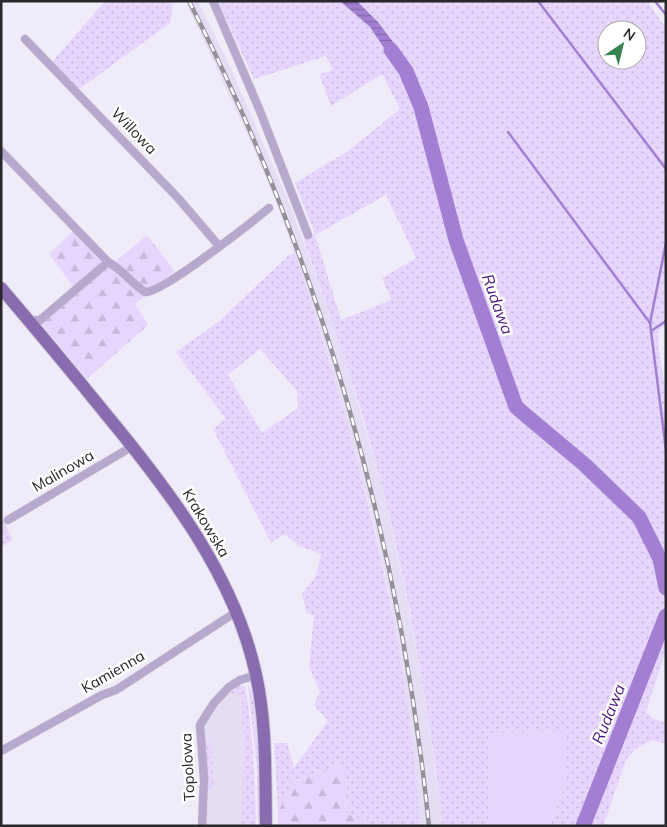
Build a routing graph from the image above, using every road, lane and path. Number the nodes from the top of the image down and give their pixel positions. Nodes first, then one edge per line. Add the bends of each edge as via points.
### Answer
1 (212, 1) edge
2 (25, 39) dead end
3 (1, 151) edge
4 (269, 208) dead end
5 (308, 235) dead end
6 (219, 246) junction
7 (108, 262) junction
8 (2, 291) edge
9 (32, 324) junction
10 (133, 446) junction
11 (8, 520) dead end
12 (236, 612) junction
13 (256, 675) junction
14 (1, 751) edge
15 (202, 826) edge
16 (266, 826) edge

1 - 5 street via 260,111
2 - 6 street, Willowa via 172,191
3 - 7 street
4 - 6 street
6 - 7 street via 149,293 136,287 120,269
7 - 9 street via 39,322 36,320
8 - 9 main road, Krakowska
9 - 10 main road, Krakowska
10 - 11 street, Malinowa
10 - 12 main road, Krakowska via 188,522
12 - 13 main road, Krakowska
12 - 14 street, Kamienna via 116,690
13 - 15 street, Topolowa via 229,687 200,725 204,778
13 - 16 main road, Krakowska via 264,730

